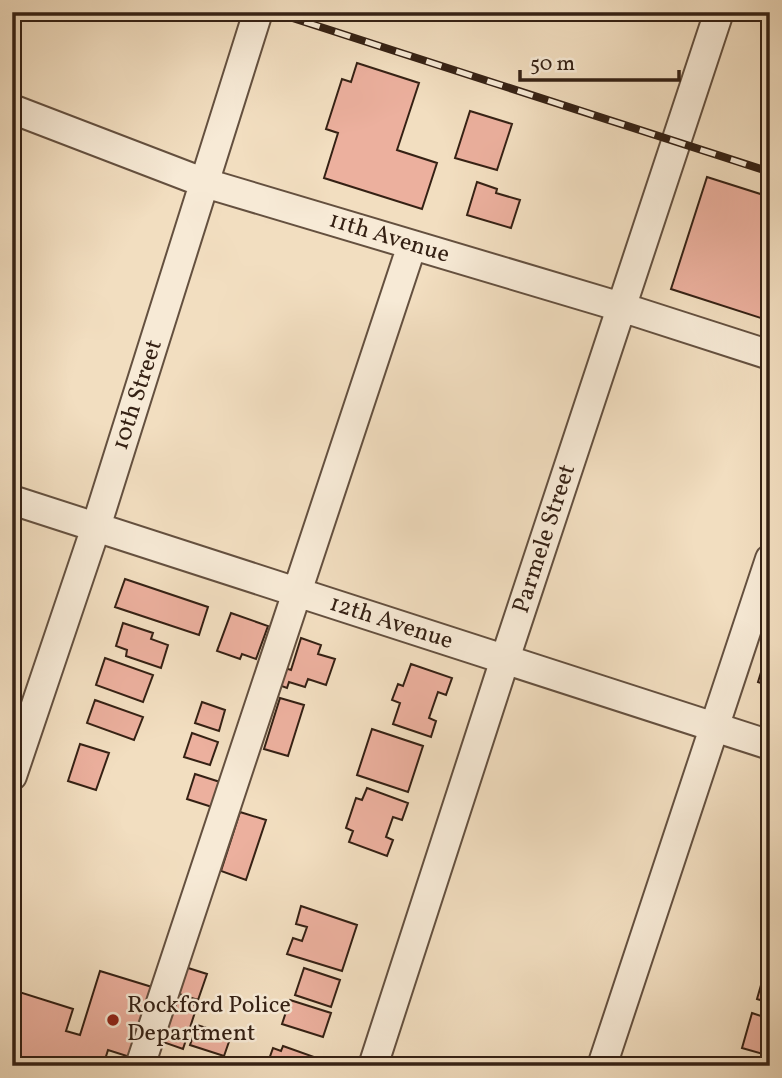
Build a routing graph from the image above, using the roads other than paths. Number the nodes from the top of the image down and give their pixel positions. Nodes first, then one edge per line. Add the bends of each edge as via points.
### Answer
1 (258, 12) edge
2 (719, 12) edge
3 (12, 110) edge
4 (205, 183) junction
5 (412, 245) junction
6 (621, 307) junction
7 (770, 355) edge
8 (12, 500) edge
9 (96, 527) junction
10 (770, 559) edge
11 (298, 594) junction
12 (505, 659) junction
13 (712, 727) junction
14 (770, 745) edge
15 (12, 776) edge
16 (140, 1066) edge
17 (373, 1066) edge
18 (602, 1066) edge

1 - 4 street, 10th Street
2 - 6 street, Parmele Street
3 - 4 street, 11th Avenue
4 - 5 street, 11th Avenue
4 - 9 street, 10th Street
5 - 6 street, 11th Avenue
5 - 11 street
6 - 7 street, 11th Avenue
6 - 12 street, Parmele Street
8 - 9 street, 12th Avenue
9 - 11 street, 12th Avenue
9 - 15 street, 10th Street
10 - 13 street
11 - 12 street, 12th Avenue
11 - 16 street
12 - 13 street, 12th Avenue
12 - 17 street, Parmele Street
13 - 14 street, 12th Avenue
13 - 18 street

